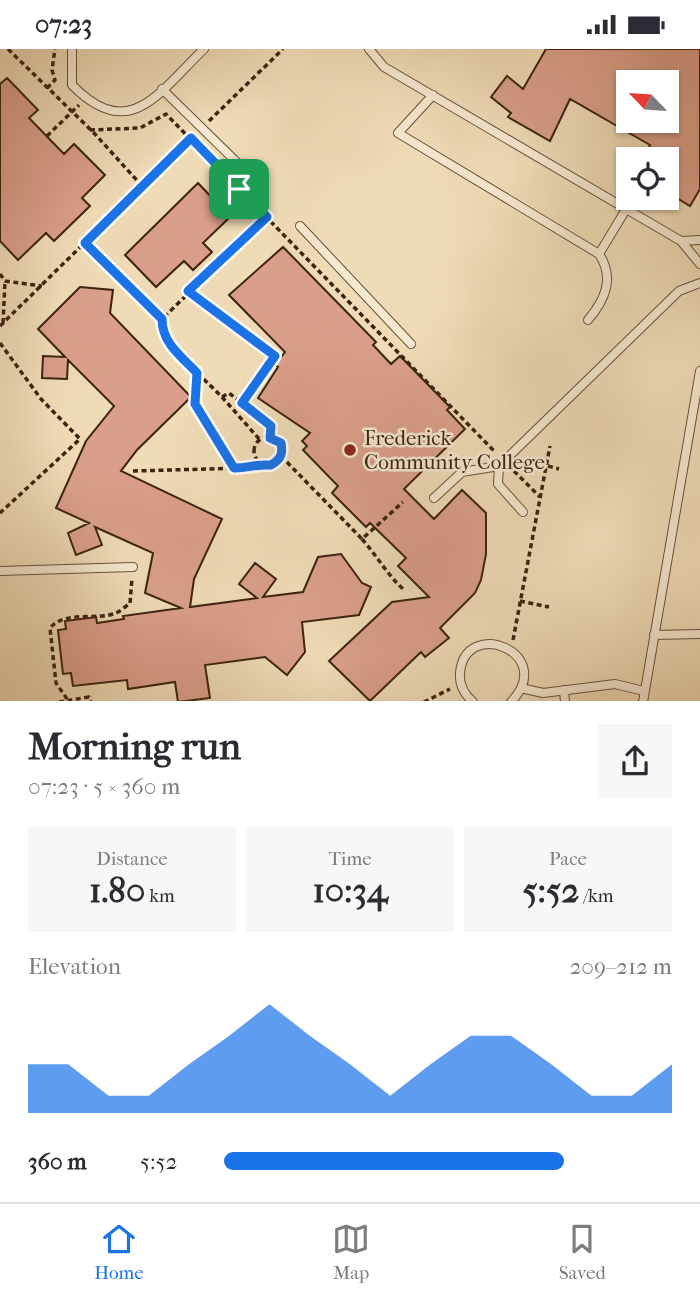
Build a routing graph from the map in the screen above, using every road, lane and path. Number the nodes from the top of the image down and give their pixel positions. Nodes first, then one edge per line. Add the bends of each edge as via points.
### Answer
1 (8, 49) edge
2 (55, 49) edge
3 (72, 49) edge
4 (204, 49) edge
5 (283, 49) edge
6 (369, 49) edge
7 (47, 87) junction
8 (162, 89) junction
9 (433, 95) junction
10 (85, 98) junction
11 (72, 112) junction
12 (207, 123) dead end
13 (90, 130) junction
14 (47, 136) dead end
15 (191, 138) junction
16 (259, 184) dead end
17 (142, 186) junction
18 (625, 211) junction
19 (267, 217) junction
20 (300, 226) dead end
21 (700, 240) edge
22 (681, 241) junction
23 (85, 243) junction
24 (599, 254) junction
25 (700, 264) edge
26 (0, 274) edge
27 (5, 281) junction
28 (700, 283) edge
29 (42, 286) junction
30 (188, 291) junction
31 (162, 319) junction
32 (588, 320) dead end
33 (2, 325) edge
34 (0, 343) edge
35 (411, 344) dead end
36 (700, 371) edge
37 (197, 373) junction
38 (222, 397) junction
39 (242, 403) junction
40 (270, 438) junction
41 (260, 440) junction
42 (550, 446) dead end
43 (497, 454) dead end
44 (281, 456) junction
45 (258, 461) junction
46 (499, 466) junction
47 (547, 466) junction
48 (234, 468) junction
49 (559, 469) dead end
50 (133, 471) dead end
51 (514, 471) dead end
52 (540, 497) junction
53 (434, 498) dead end
54 (404, 502) dead end
55 (523, 512) dead end
56 (0, 513) edge
57 (362, 539) junction
58 (133, 567) joint
59 (0, 571) edge
60 (403, 589) dead end
61 (520, 601) junction
62 (549, 607) dead end
63 (654, 635) junction
64 (700, 635) edge
65 (510, 649) junction
66 (461, 684) junction
67 (522, 688) junction
68 (564, 690) junction
69 (644, 691) junction
70 (67, 699) junction
71 (62, 701) edge
72 (91, 701) edge
73 (426, 701) edge
74 (472, 701) edge
75 (513, 701) edge
76 (565, 701) edge
77 (643, 701) edge

1 - 7 path
2 - 7 path via 55,80
3 - 10 lane via 72,85
4 - 8 lane
5 - 12 path
6 - 9 lane via 384,67
7 - 11 path
8 - 10 lane via 140,109 111,113
8 - 16 lane
9 - 18 lane
9 - 24 lane via 398,133
10 - 11 path
11 - 13 path
11 - 14 path
13 - 15 path via 140,128 166,114
13 - 17 path
15 - 17 path
15 - 19 path
17 - 23 path
18 - 22 lane
18 - 24 lane
19 - 30 path
19 - 43 path
20 - 35 lane
21 - 22 lane
22 - 25 lane
23 - 29 path
23 - 31 path
24 - 32 lane via 608,281 604,302
26 - 27 path
27 - 29 path
27 - 33 path
28 - 46 lane via 678,291
29 - 33 path
30 - 31 path
30 - 39 path via 275,356
31 - 37 path via 162,333
34 - 56 path via 41,399 80,439
36 - 63 lane
37 - 38 path
37 - 48 path via 195,404
38 - 39 path via 229,393
38 - 41 path
39 - 40 path via 271,426
40 - 41 path
40 - 44 path via 281,443
41 - 45 path via 254,450
42 - 47 path
44 - 45 path via 271,465
44 - 57 path
45 - 48 path
46 - 53 lane via 462,472
46 - 55 lane via 498,484
47 - 49 path
47 - 52 path
48 - 50 path
51 - 52 path
52 - 61 path
54 - 57 path
57 - 60 path
58 - 59 lane
58 - 70 path via 130,603 115,613 68,619 50,628 56,683
61 - 62 path
61 - 65 path
63 - 64 lane
63 - 69 lane
65 - 66 lane via 494,643 473,649 460,668
65 - 67 lane via 521,661
66 - 73 path
66 - 74 lane
67 - 68 lane via 543,693
67 - 75 lane
68 - 69 lane via 615,684
68 - 76 lane
69 - 77 lane
70 - 71 path
70 - 72 path via 89,697

